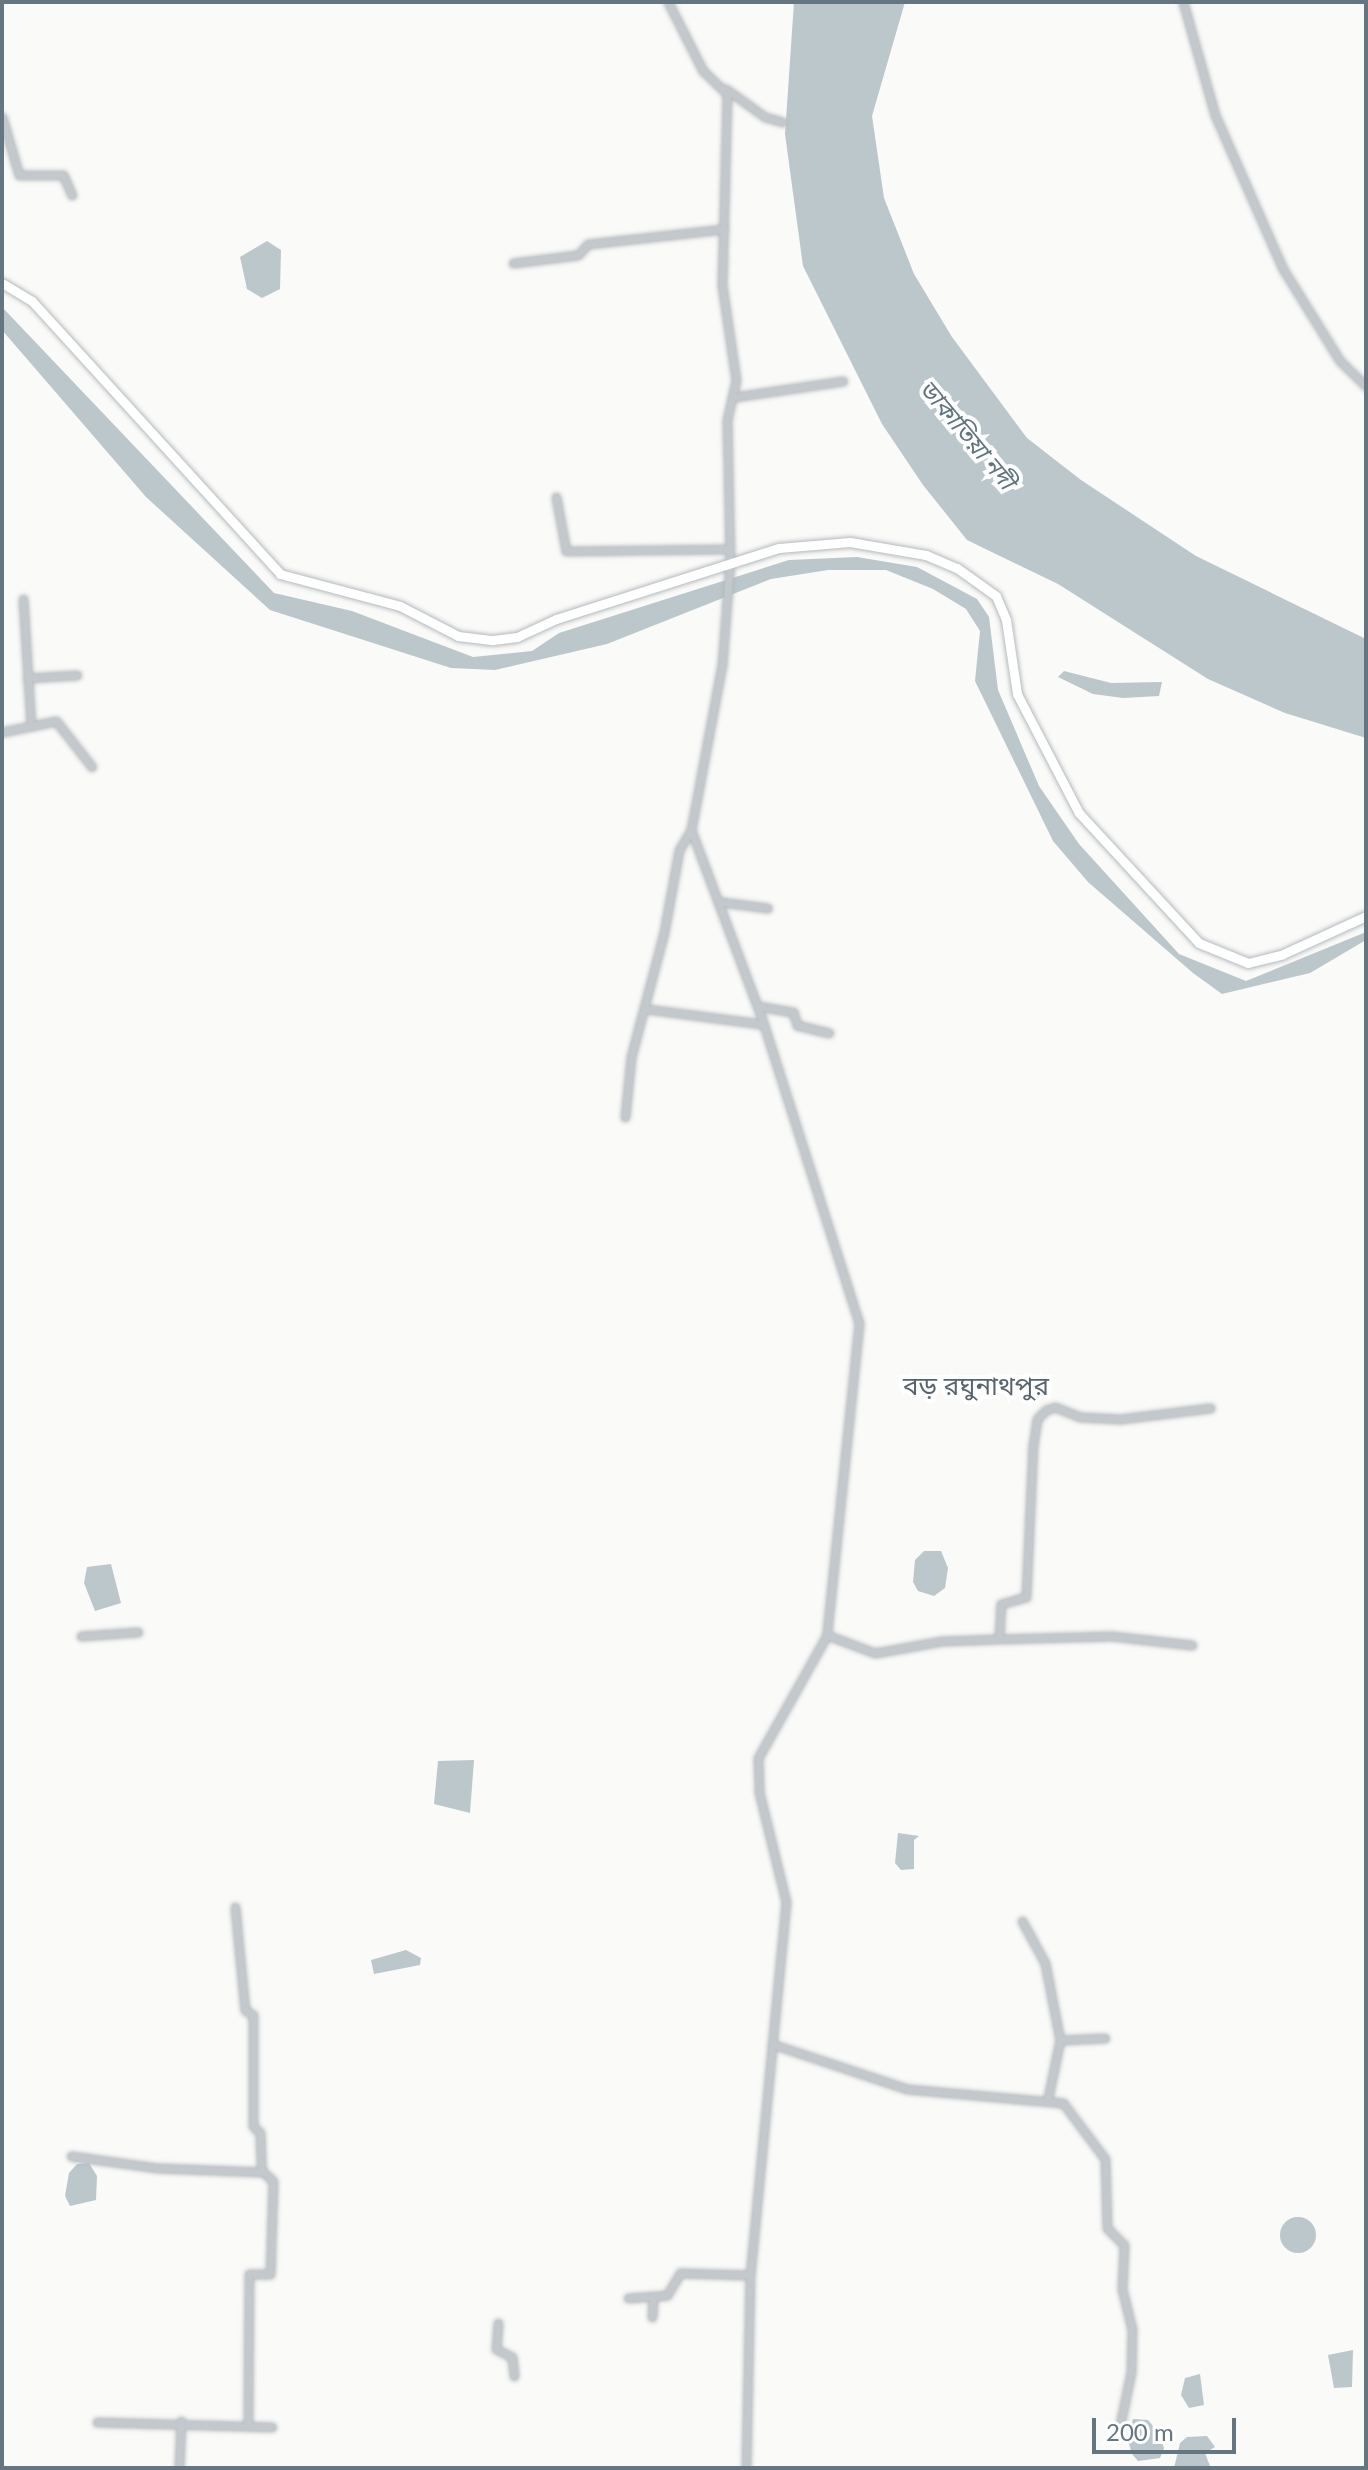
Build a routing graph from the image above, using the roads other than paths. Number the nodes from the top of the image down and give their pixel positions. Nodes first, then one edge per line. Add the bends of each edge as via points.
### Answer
1 (668, 2) edge
2 (1183, 2) edge
3 (724, 88) junction
4 (2, 117) edge
5 (782, 122) dead end
6 (72, 195) dead end
7 (724, 229) junction
8 (513, 263) dead end
9 (2, 283) edge
10 (843, 381) dead end
11 (1366, 386) edge
12 (734, 397) junction
13 (556, 497) dead end
14 (727, 549) junction
15 (730, 561) junction
16 (23, 599) dead end
17 (77, 675) dead end
18 (27, 678) junction
19 (31, 726) junction
20 (2, 732) edge
21 (92, 767) dead end
22 (691, 830) junction
23 (721, 902) junction
24 (768, 908) dead end
25 (1366, 916) edge
26 (758, 1006) junction
27 (646, 1009) junction
28 (762, 1024) junction
29 (829, 1033) dead end
30 (625, 1117) dead end
31 (1210, 1408) dead end
32 (138, 1632) dead end
33 (827, 1635) junction
34 (81, 1636) dead end
35 (999, 1639) junction
36 (1192, 1645) dead end
37 (235, 1907) dead end
38 (1022, 1921) dead end
39 (1105, 2038) dead end
40 (1060, 2040) junction
41 (772, 2044) junction
42 (1048, 2098) junction
43 (71, 2156) dead end
44 (263, 2172) junction
45 (750, 2275) junction
46 (628, 2298) dead end
47 (653, 2298) junction
48 (652, 2317) dead end
49 (498, 2323) dead end
50 (514, 2376) dead end
51 (181, 2421) junction
52 (97, 2422) dead end
53 (1120, 2425) dead end
54 (248, 2426) junction
55 (272, 2427) dead end
56 (179, 2468) edge
57 (746, 2468) edge

1 - 3 street via 703,71
2 - 11 street via 1215,115 1283,269 1340,361
3 - 5 street via 765,117
3 - 7 street
4 - 6 street via 19,175 63,175
7 - 8 street via 588,244 578,255
7 - 12 street via 722,285
9 - 15 main road via 32,301 280,574 400,606 458,636 493,640 517,637
10 - 12 street
12 - 14 street via 727,420
13 - 14 street via 566,551
14 - 15 street
15 - 22 street via 722,665
15 - 25 main road via 779,548 850,542 926,555 983,585 996,596 1006,620 1017,694 1079,813 1199,943 1248,963 1283,954
16 - 18 street
17 - 18 street
18 - 19 street
19 - 20 street
19 - 21 street via 56,721
22 - 23 street
22 - 27 street via 679,850
23 - 24 street
23 - 26 street
26 - 28 street
26 - 29 street via 793,1012 797,1025
27 - 28 street
27 - 30 street via 628,1070 631,1096
28 - 33 street via 859,1323
31 - 35 street via 1120,1419 1080,1417 1055,1407 1037,1419 1027,1514 1028,1590 1023,1601 1001,1604
32 - 34 street
33 - 35 street via 875,1653 942,1641
33 - 41 street via 758,1758 759,1792 786,1902
35 - 36 street via 1112,1636
37 - 44 street via 245,2010 253,2013 253,2126 260,2133
38 - 40 street via 1045,1963
39 - 40 street
40 - 42 street
41 - 42 street via 907,2089
41 - 45 street
42 - 53 street via 1063,2103 1105,2159 1107,2228 1124,2245 1122,2289 1132,2329 1131,2372
43 - 44 street via 143,2167
44 - 54 street via 273,2181 270,2274 249,2274
45 - 47 street via 680,2273 667,2295
45 - 57 street
46 - 47 street
47 - 48 street
49 - 50 street via 496,2349 510,2353
51 - 52 street
51 - 54 street
51 - 56 street
54 - 55 street

